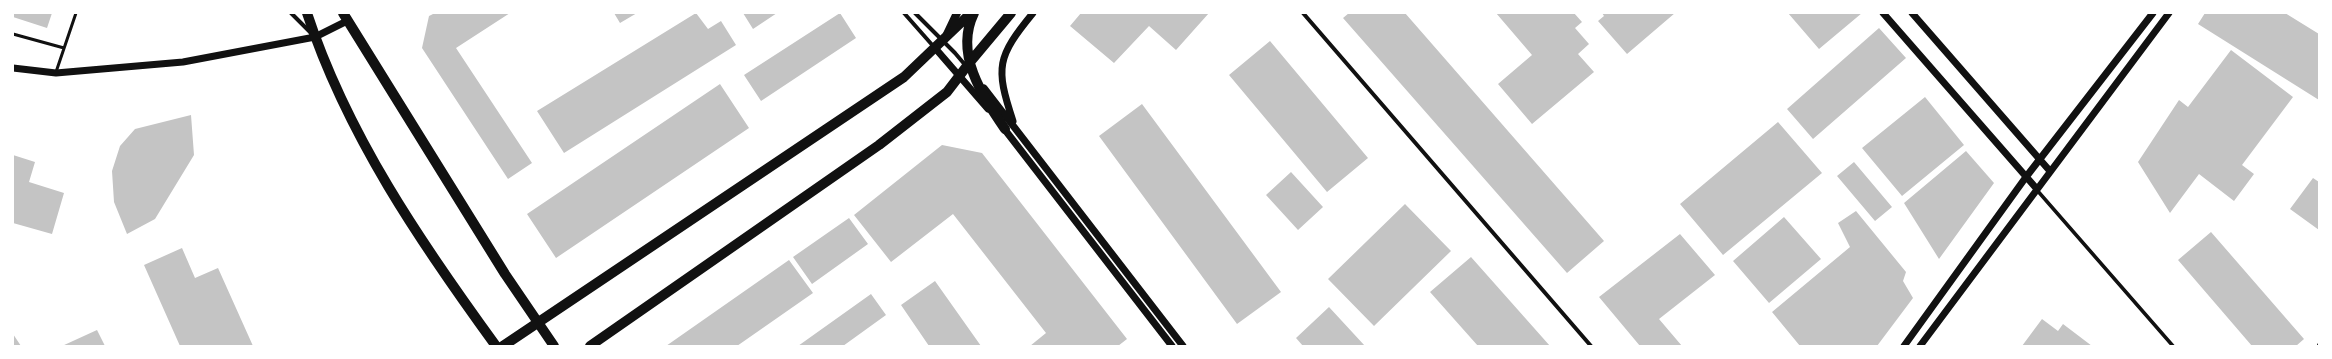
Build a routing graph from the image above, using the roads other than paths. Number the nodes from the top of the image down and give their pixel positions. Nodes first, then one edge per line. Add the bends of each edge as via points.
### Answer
1 (76, 13) edge
2 (291, 13) edge
3 (307, 13) edge
4 (904, 13) edge
5 (915, 13) edge
6 (957, 13) edge
7 (972, 13) edge
8 (1011, 13) edge
9 (1033, 13) edge
10 (1303, 13) edge
11 (1883, 13) edge
12 (1912, 13) edge
13 (2153, 13) edge
14 (2169, 13) edge
15 (345, 16) edge
16 (13, 34) edge
17 (314, 37) junction
18 (943, 41) junction
19 (64, 48) junction
20 (935, 48) junction
21 (968, 64) junction
22 (13, 68) edge
23 (56, 73) junction
24 (960, 76) junction
25 (1010, 128) junction
26 (2040, 160) junction
27 (2049, 170) junction
28 (2026, 177) junction
29 (2036, 188) junction
30 (538, 322) junction
31 (496, 346) edge
32 (503, 346) edge
33 (554, 346) edge
34 (590, 346) edge
35 (1172, 346) edge
36 (1183, 346) edge
37 (1591, 346) edge
38 (1904, 346) edge
39 (1920, 346) edge
40 (2173, 346) edge

1 - 19 lane
2 - 17 street
3 - 17 main road
4 - 20 street
5 - 18 street
6 - 18 main road
7 - 18 main road
7 - 21 main road via 966,35
8 - 21 main road
9 - 25 street via 1010,42 1001,74
10 - 37 street
11 - 28 street
12 - 26 street
13 - 26 street
14 - 27 street
15 - 17 street
15 - 30 main road via 408,121
16 - 19 lane
17 - 23 street via 183,62
17 - 31 main road via 341,99 404,212
18 - 20 main road
18 - 21 street
19 - 23 lane
20 - 24 street
20 - 30 main road via 904,77
21 - 24 main road
21 - 25 main road via 986,102
22 - 23 street
24 - 25 street
24 - 34 main road via 947,92 879,146
25 - 35 street
25 - 36 street
26 - 27 street
26 - 28 street
27 - 29 street
28 - 29 street
28 - 38 street
29 - 39 street
29 - 40 street
30 - 32 main road
30 - 33 main road

